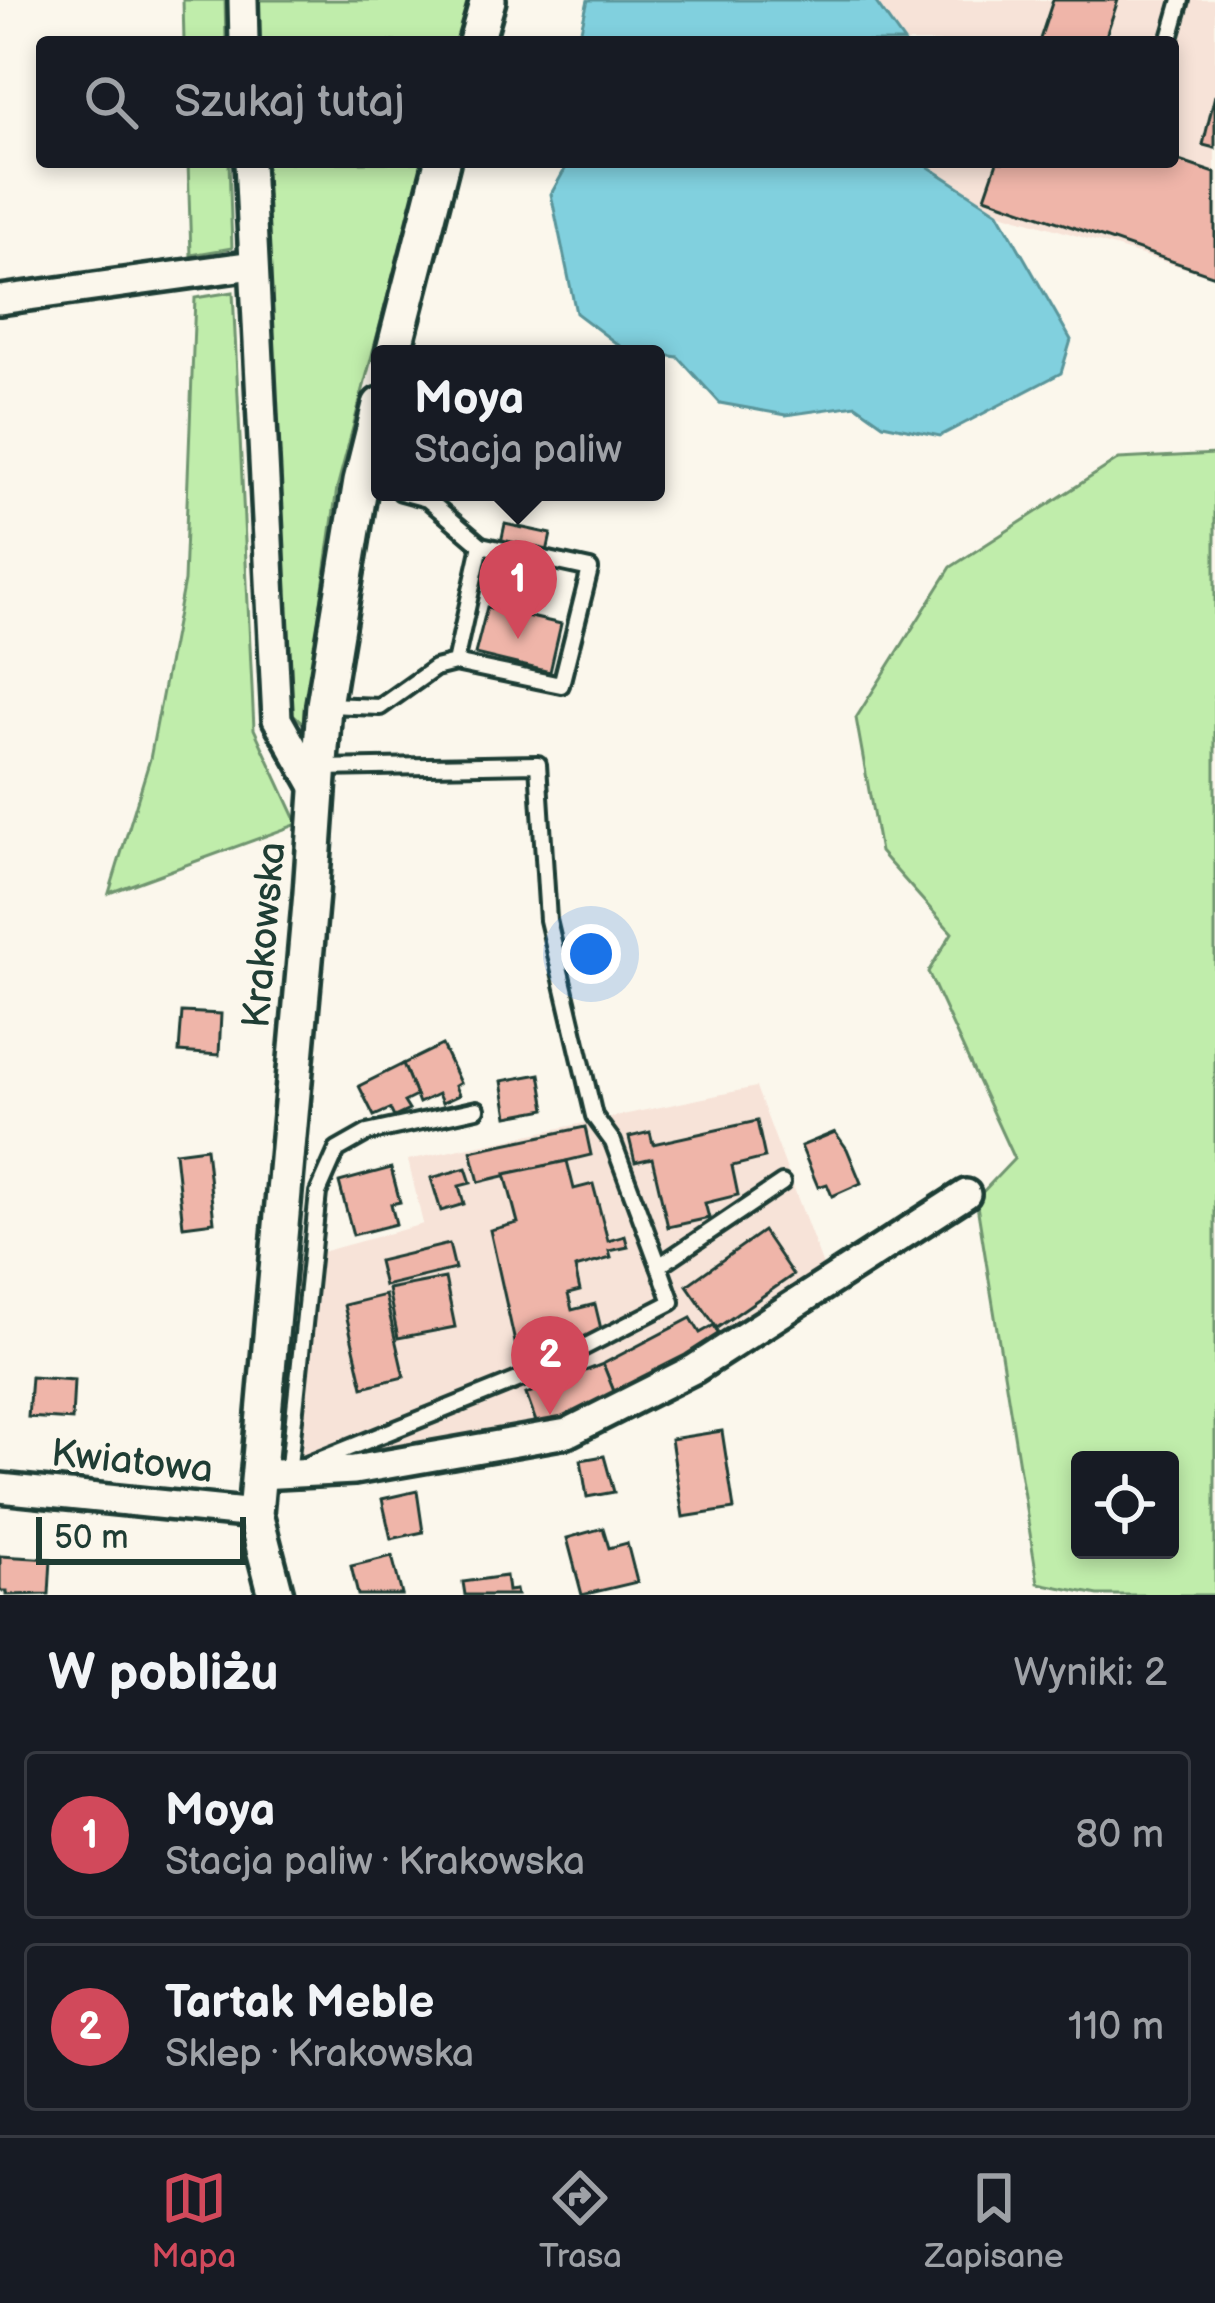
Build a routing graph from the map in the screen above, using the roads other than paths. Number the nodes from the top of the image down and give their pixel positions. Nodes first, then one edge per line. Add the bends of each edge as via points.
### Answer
1 (243, 0) edge
2 (488, 0) edge
3 (1181, 0) edge
4 (244, 36) edge
5 (478, 36) edge
6 (1171, 36) edge
7 (249, 168) edge
8 (440, 168) edge
9 (253, 266) junction
10 (0, 300) edge
11 (395, 345) edge
12 (370, 484) edge
13 (429, 501) edge
14 (482, 545) junction
15 (455, 663) junction
16 (324, 705) junction
17 (319, 780) junction
18 (477, 1109) dead end
19 (782, 1183) dead end
20 (966, 1194) dead end
21 (659, 1266) junction
22 (273, 1475) junction
23 (0, 1488) edge
24 (255, 1514) junction
25 (276, 1595) edge

1 - 4 street
2 - 5 street
3 - 6 lane
7 - 9 street
8 - 11 street
9 - 10 street
9 - 17 street via 277,718
12 - 16 street, Krakowska
13 - 14 lane
14 - 15 lane
14 - 15 lane via 590,569 561,685
15 - 16 lane via 380,707
16 - 17 street, Krakowska
17 - 21 lane via 538,764 548,920 594,1116 614,1142
17 - 22 street, Krakowska
18 - 22 lane via 367,1133 337,1150 318,1193
19 - 21 lane
20 - 22 street via 694,1369 567,1433 354,1470
21 - 22 lane via 672,1302 530,1375
22 - 24 street, Krakowska
23 - 24 street, Kwiatowa
24 - 25 street, Krakowska

